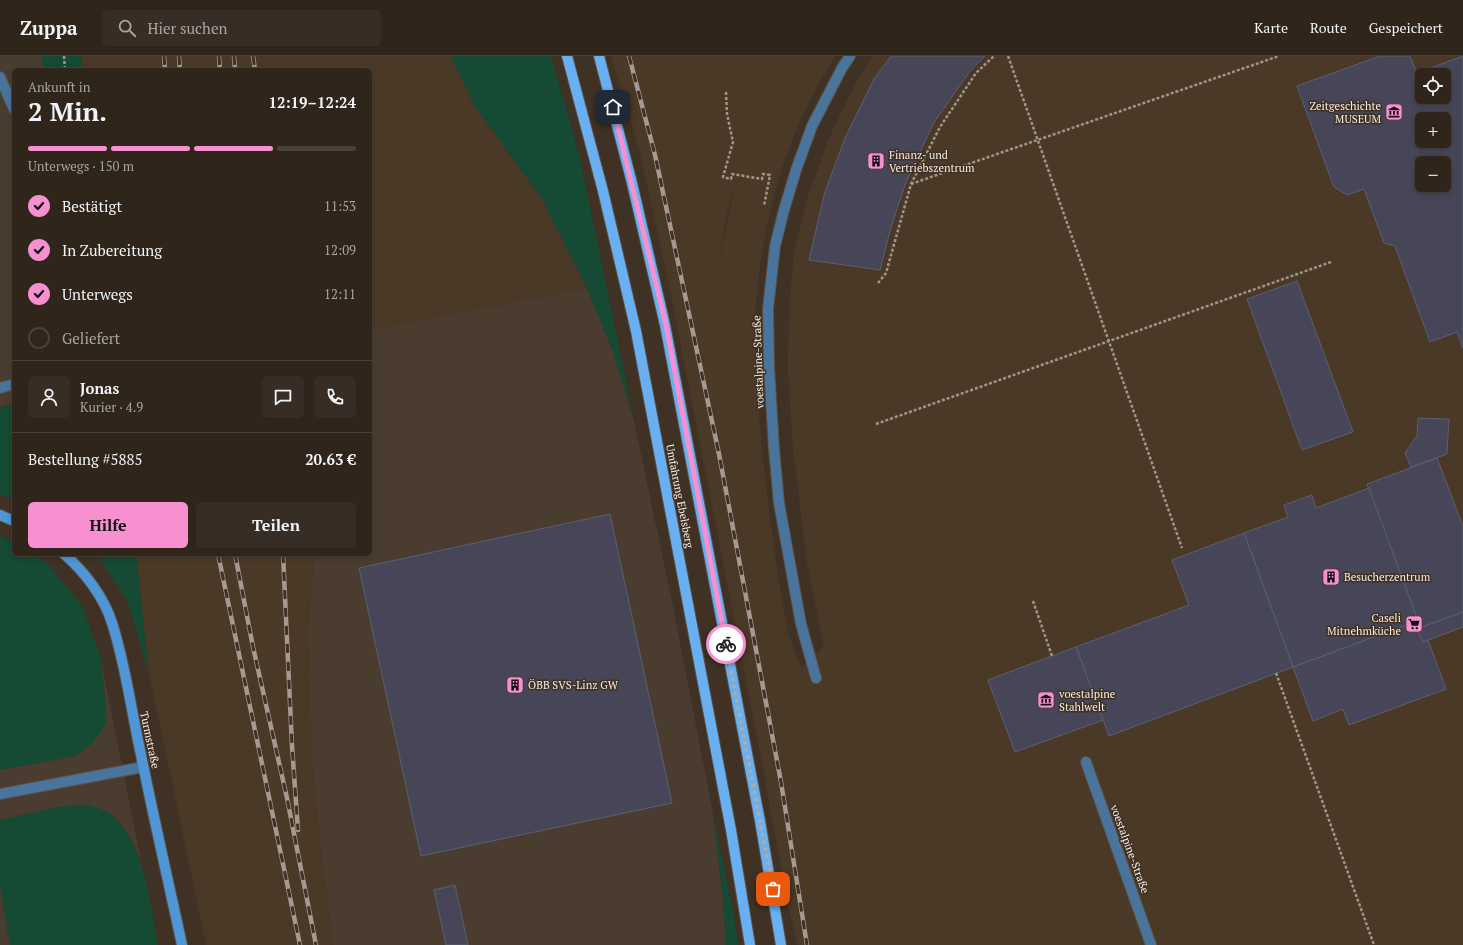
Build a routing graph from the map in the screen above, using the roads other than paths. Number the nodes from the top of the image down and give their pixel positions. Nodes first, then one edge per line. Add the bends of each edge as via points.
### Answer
1 (567, 56) edge
2 (599, 56) edge
3 (850, 56) edge
4 (0, 77) edge
5 (12, 104) edge
6 (12, 385) edge
7 (0, 388) edge
8 (0, 516) edge
9 (12, 520) edge
10 (66, 556) edge
11 (816, 678) dead end
12 (1086, 762) dead end
13 (143, 767) junction
14 (0, 794) edge
15 (182, 945) edge
16 (750, 945) edge
17 (782, 945) edge
18 (1151, 945) edge

1 - 16 main road, Umfahrung Ebelsberg via 603,191 636,331 732,830
2 - 17 main road, Umfahrung Ebelsberg via 666,325
3 - 11 street, voestalpine-Straße via 812,126 792,183 775,246 768,309 770,382 779,503 800,624
4 - 5 street
6 - 7 street
8 - 9 main road
10 - 13 main road, Turmstraße via 78,566 98,594 112,622
12 - 18 street, voestalpine-Straße
13 - 14 street
13 - 15 main road, Turmstraße

